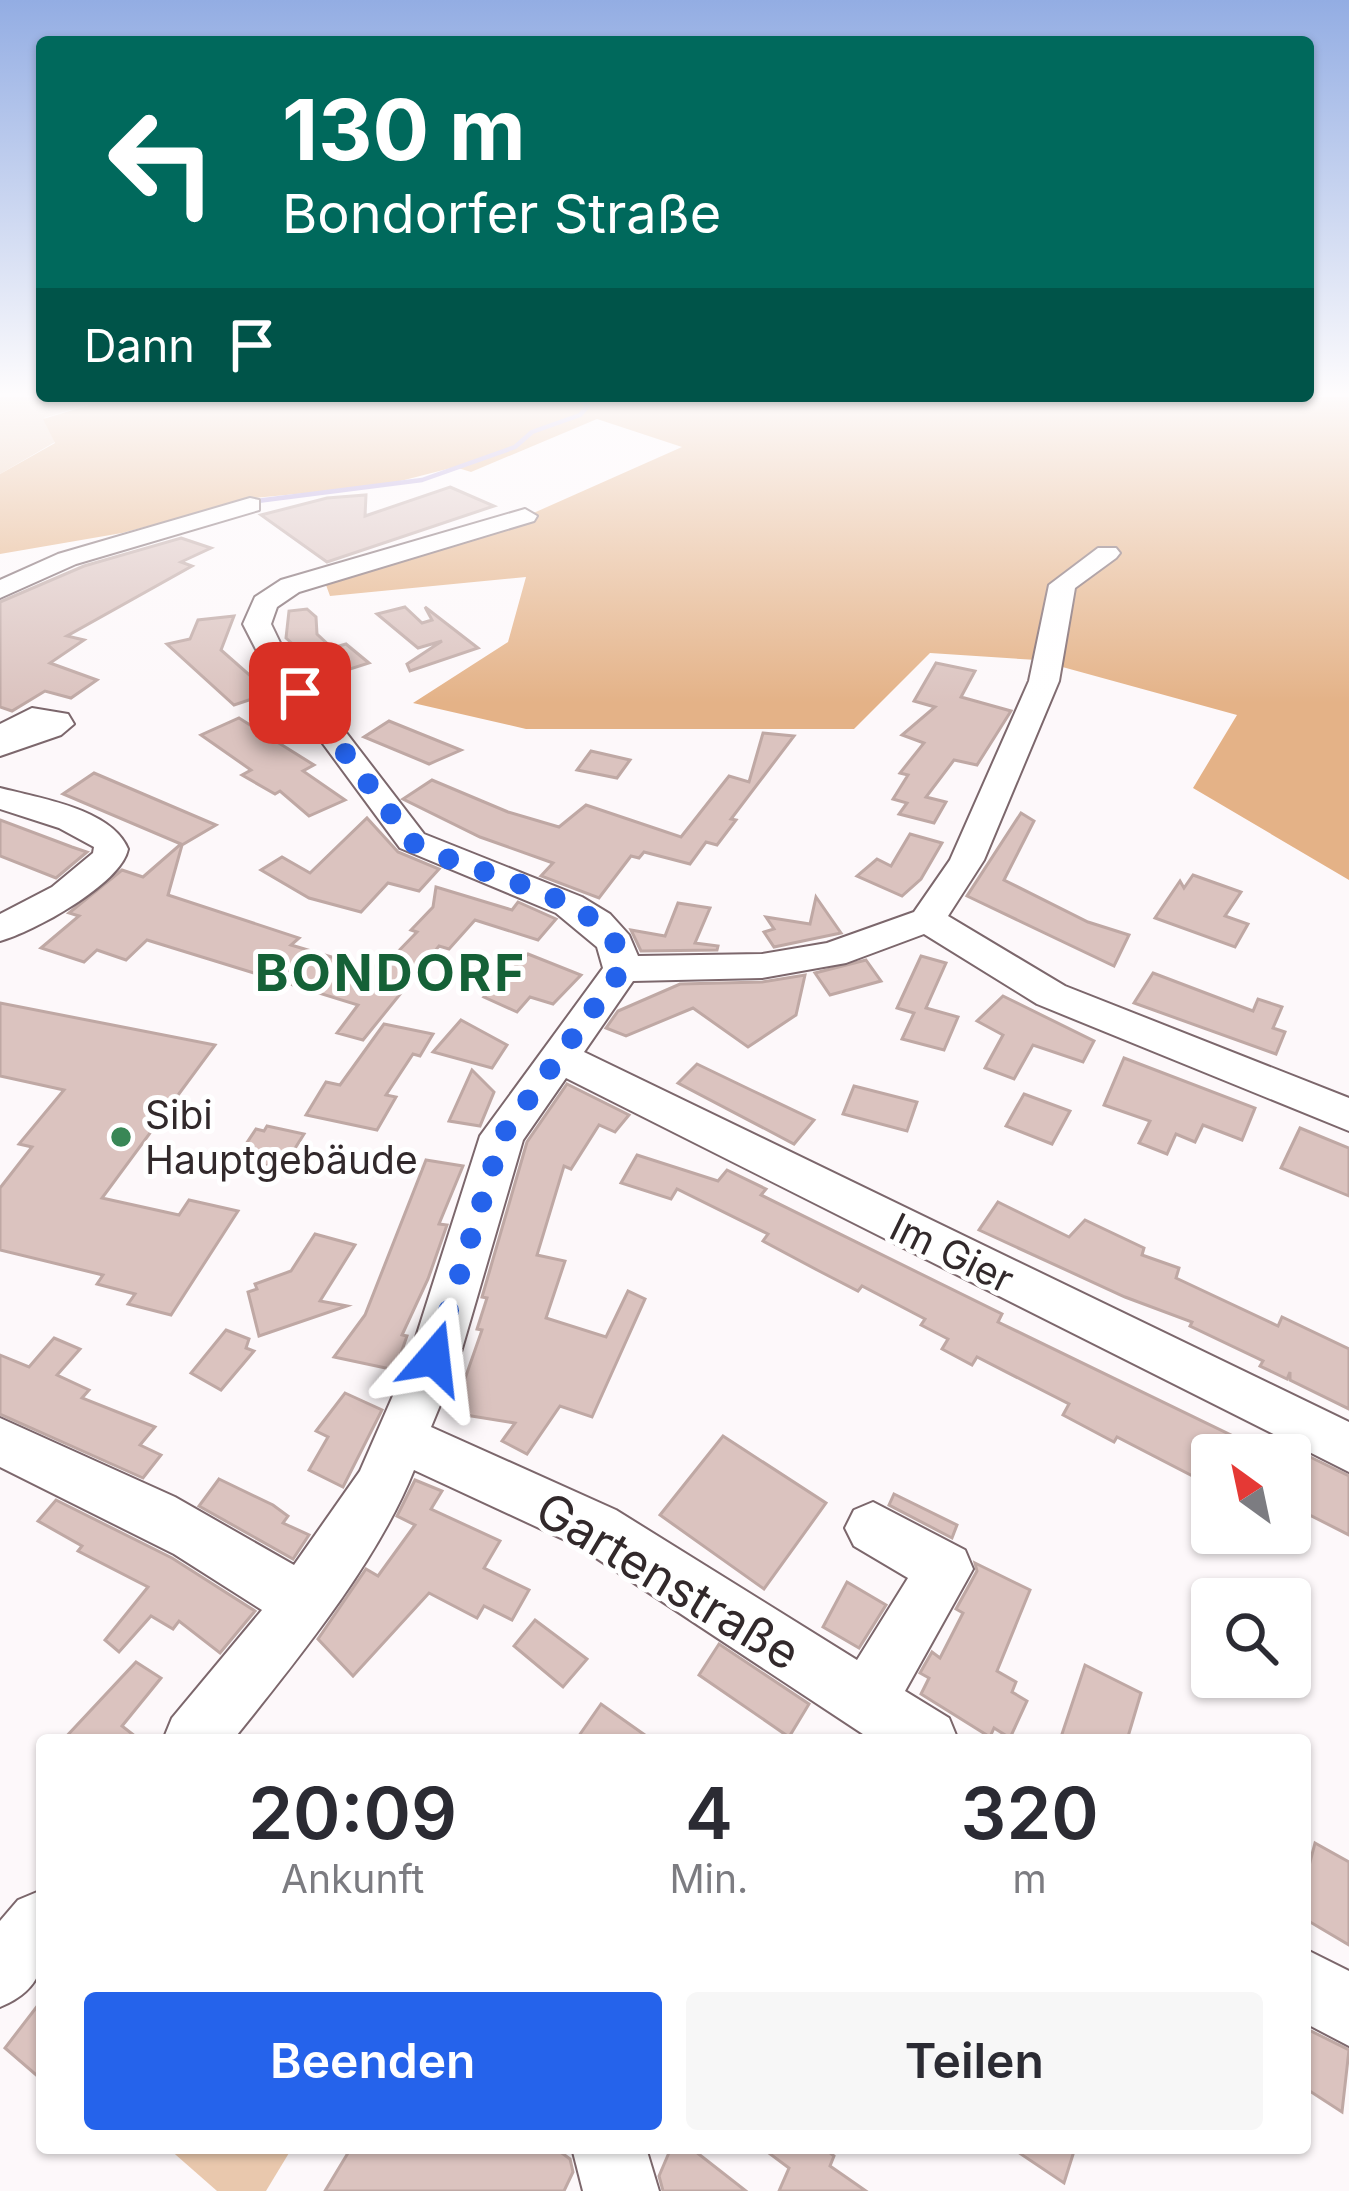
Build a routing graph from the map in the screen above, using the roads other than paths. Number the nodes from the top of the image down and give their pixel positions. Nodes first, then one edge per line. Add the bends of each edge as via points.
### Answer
1 (250, 505) dead end
2 (525, 516) dead end
3 (1107, 553) dead end
4 (0, 590) edge
5 (0, 798) edge
6 (927, 920) junction
7 (0, 929) edge
8 (622, 969) junction
9 (556, 1056) junction
10 (1349, 1115) edge
11 (400, 1438) junction
12 (0, 1442) edge
13 (1349, 1448) edge
14 (873, 1528) dead end
15 (302, 1604) junction
16 (866, 1701) junction
17 (199, 1734) edge
18 (918, 1734) edge
19 (36, 1931) edge
20 (0, 1973) edge
21 (1311, 1987) edge
22 (1349, 2011) edge
23 (611, 2154) edge
24 (621, 2191) edge

1 - 4 street via 67,559
2 - 8 street via 290,586 266,603 257,624 412,842 578,908 618,950
3 - 6 street via 1062,585 1044,681 967,860
5 - 7 street via 89,830 111,848 65,896
6 - 8 street via 833,954 762,966
6 - 10 street via 1051,995
8 - 9 street
9 - 11 street via 502,1136 434,1358
9 - 13 street, Im Gier
11 - 15 street via 380,1488
11 - 16 street, Gartenstraße via 597,1528
12 - 15 street via 172,1525
14 - 16 street via 945,1569
15 - 17 street
16 - 18 street, Gartenstraße
19 - 20 street
21 - 22 street
23 - 24 street

